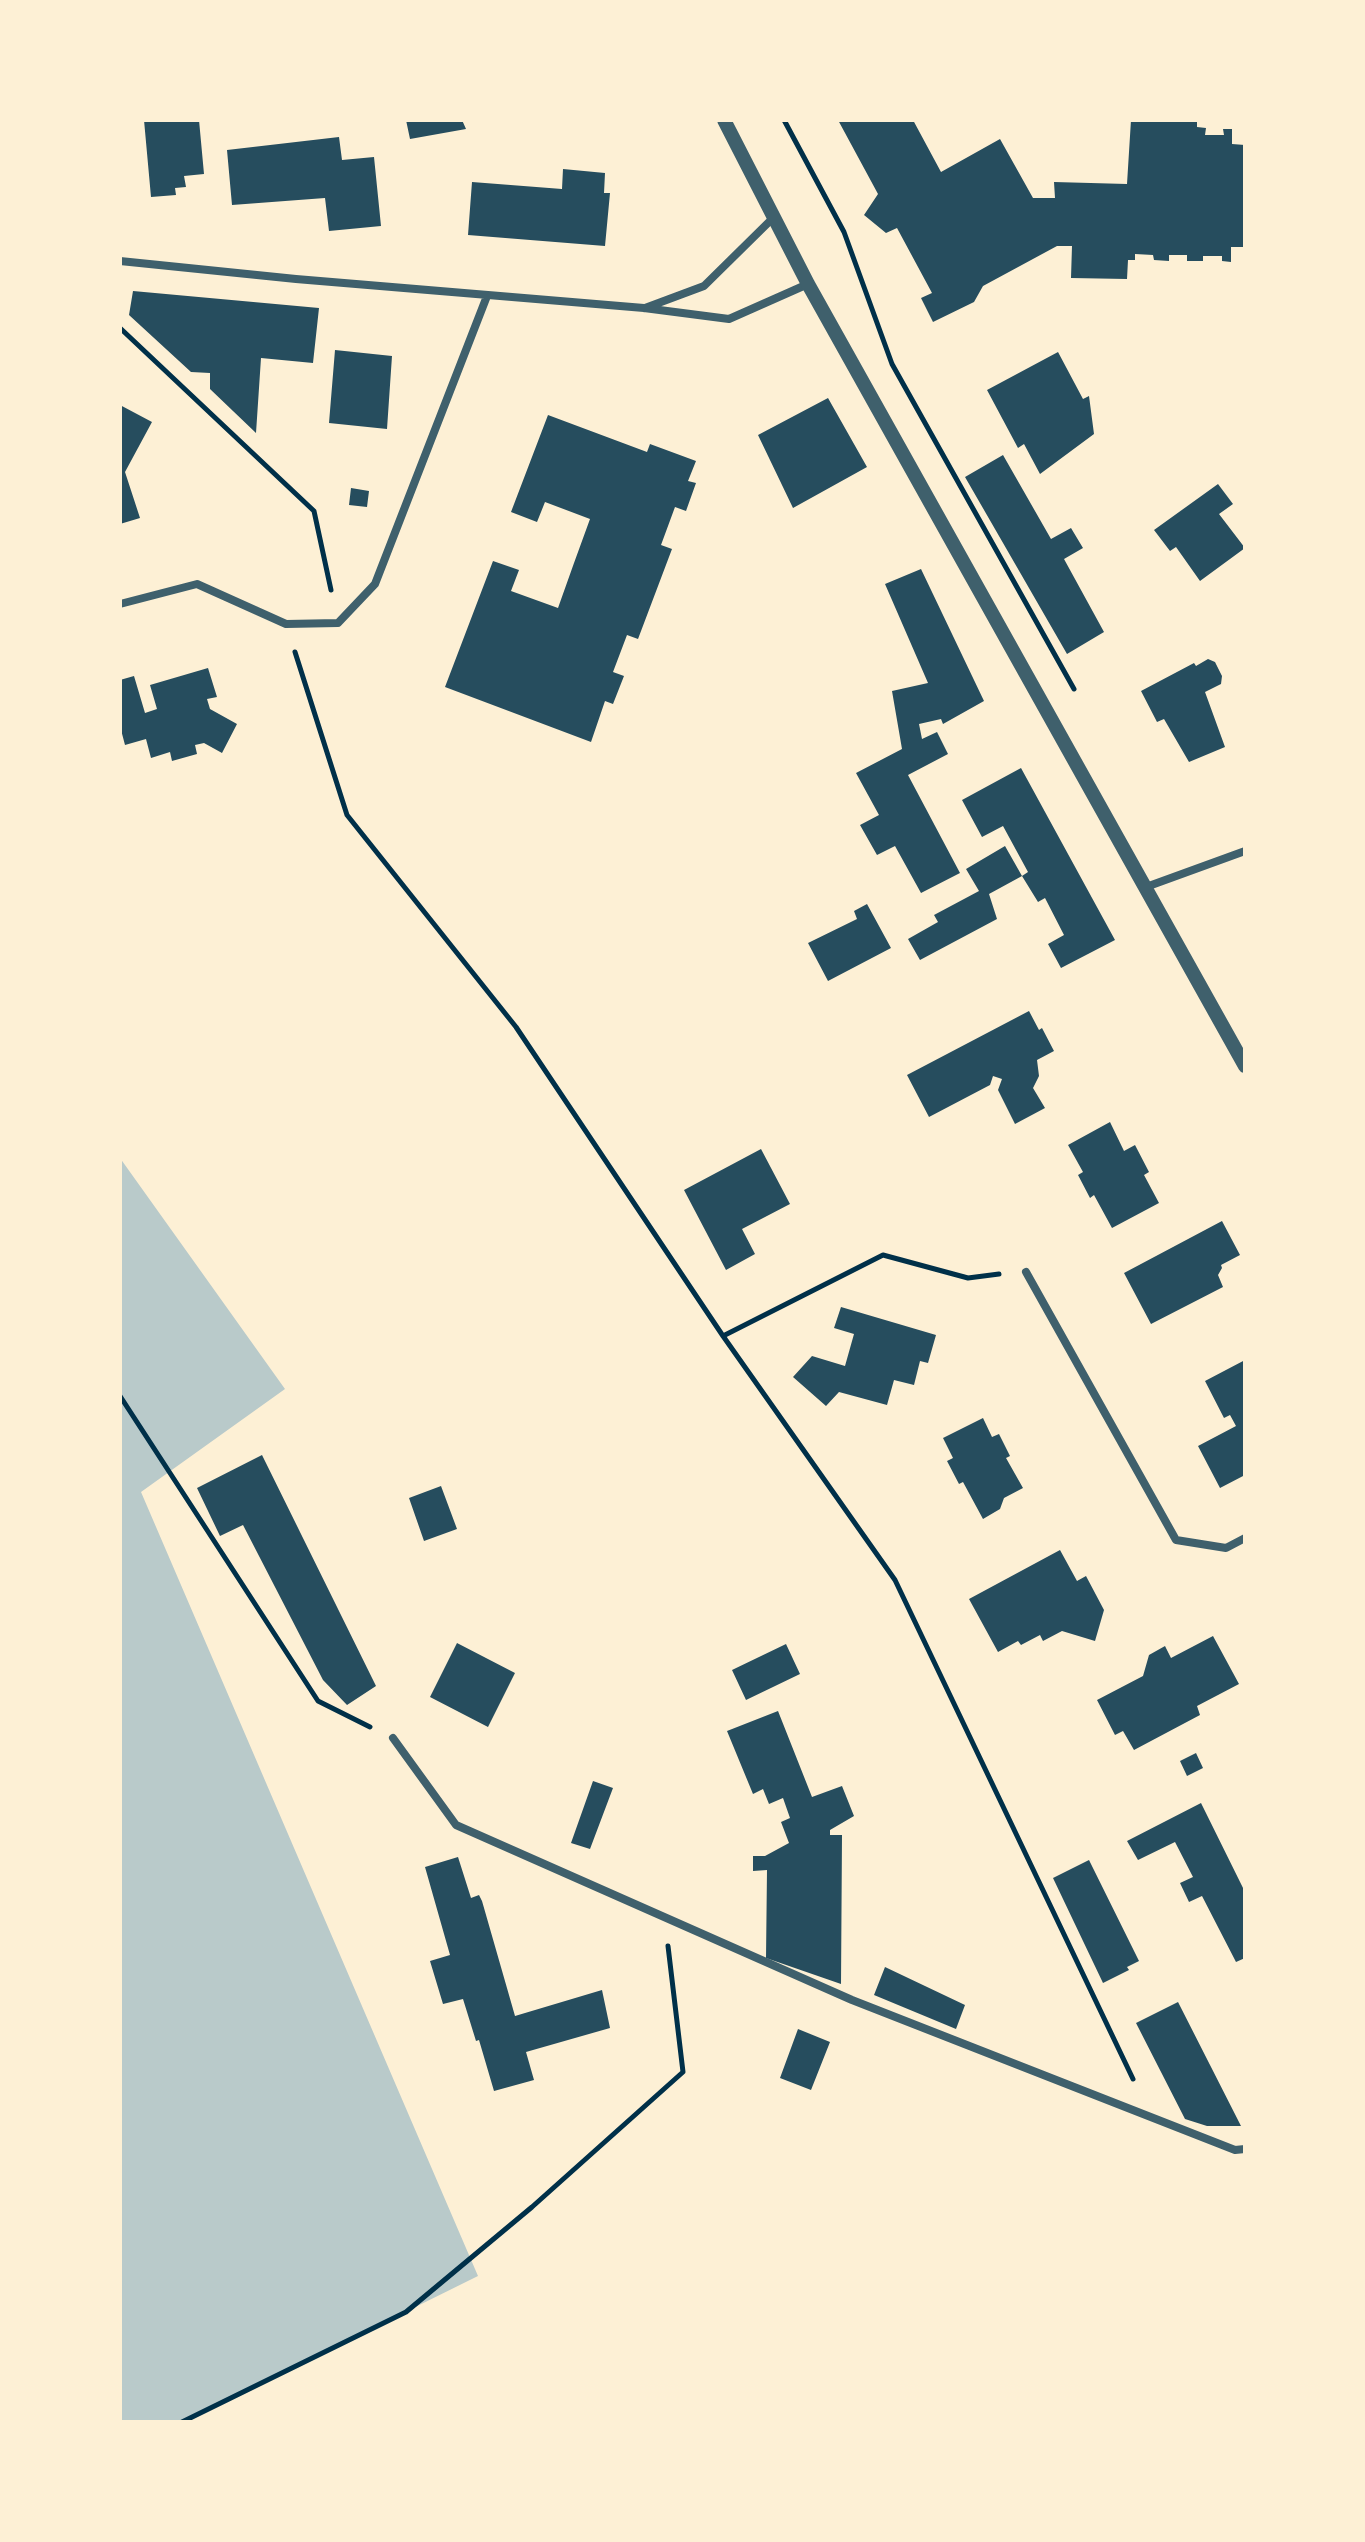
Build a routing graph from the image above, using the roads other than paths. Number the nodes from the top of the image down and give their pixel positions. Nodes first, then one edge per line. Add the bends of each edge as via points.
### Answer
1 (724, 120) edge
2 (773, 218) junction
3 (120, 261) edge
4 (808, 284) junction
5 (487, 296) junction
6 (644, 308) junction
7 (120, 604) edge
8 (1245, 851) edge
9 (1146, 887) junction
10 (1245, 1066) edge
11 (1026, 1272) road end
12 (1245, 1538) edge
13 (393, 1738) road end
14 (1245, 2149) edge

1 - 2 street
2 - 4 street
2 - 6 street via 704,286
3 - 5 street
4 - 6 street via 729,319
4 - 9 street
5 - 6 street
5 - 7 street via 375,584 338,623 286,624 197,584
8 - 9 street
9 - 10 street
11 - 12 street via 1176,1540 1226,1548
13 - 14 street via 456,1825 852,2000 1151,2119

